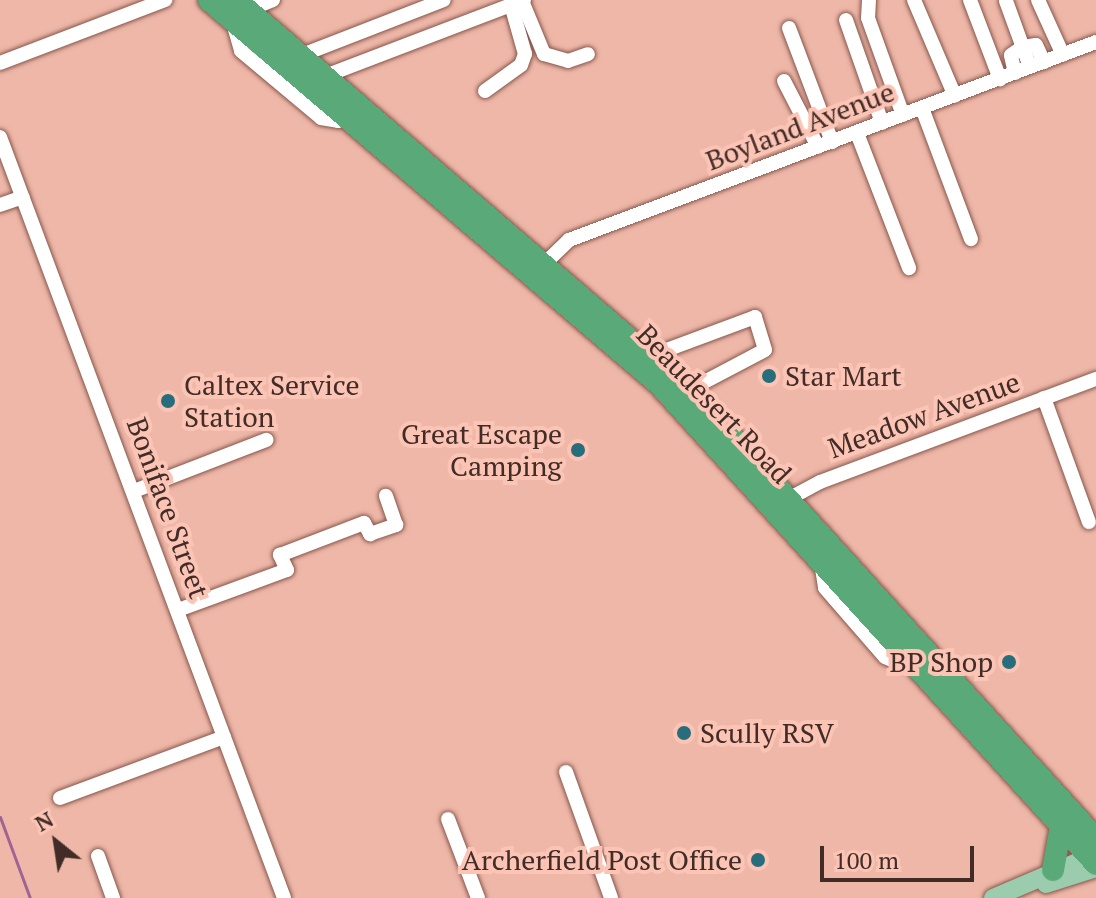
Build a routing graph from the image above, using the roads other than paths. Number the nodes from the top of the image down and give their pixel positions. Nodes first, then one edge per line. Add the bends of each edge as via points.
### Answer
1 (165, 0) edge
2 (209, 0) edge
3 (273, 0) edge
4 (444, 0) edge
5 (869, 0) edge
6 (914, 0) edge
7 (970, 0) edge
8 (1038, 0) edge
9 (1006, 1) edge
10 (519, 2) edge
11 (239, 10) edge
12 (846, 20) dead end
13 (789, 28) dead end
14 (1096, 42) edge
15 (1023, 47) junction
16 (588, 54) dead end
17 (302, 55) junction
18 (1063, 55) junction
19 (0, 63) edge
20 (1037, 65) junction
21 (325, 76) junction
22 (1007, 76) junction
23 (784, 81) dead end
24 (485, 91) dead end
25 (955, 96) junction
26 (922, 108) junction
27 (352, 109) junction
28 (903, 115) junction
29 (882, 123) junction
30 (857, 133) junction
31 (0, 137) edge
32 (825, 145) junction
33 (23, 197) junction
34 (0, 205) edge
35 (971, 239) dead end
36 (540, 268) junction
37 (909, 268) dead end
38 (653, 355) junction
39 (1096, 379) edge
40 (689, 390) junction
41 (1044, 398) junction
42 (266, 440) dead end
43 (134, 491) junction
44 (386, 496) dead end
45 (781, 503) junction
46 (1089, 522) dead end
47 (178, 610) junction
48 (911, 647) junction
49 (224, 737) junction
50 (566, 772) dead end
51 (60, 798) dead end
52 (448, 819) dead end
53 (1061, 826) junction
54 (98, 856) dead end
55 (1095, 856) edge
56 (1053, 870) junction
57 (1019, 888) junction
58 (113, 898) edge
59 (284, 898) edge
60 (478, 898) edge
61 (611, 898) edge
62 (993, 898) edge

1 - 19 street
2 - 11 highway, Beaudesert Road
3 - 11 street
4 - 17 street
5 - 28 street via 868,18
6 - 25 street
7 - 22 street
8 - 18 street
9 - 15 street
10 - 16 street via 544,54 568,61
10 - 21 street
10 - 24 street via 525,54 521,65
11 - 17 highway, Beaudesert Road
11 - 27 highway, Beaudesert Road
12 - 29 street
13 - 32 street
14 - 18 street, Boyland Avenue
15 - 20 street via 1036,45
15 - 22 street via 1011,55
17 - 21 highway, Beaudesert Road
18 - 20 street, Boyland Avenue
20 - 22 street, Boyland Avenue
21 - 27 highway, Beaudesert Road
22 - 25 street, Boyland Avenue
23 - 32 street
25 - 26 street, Boyland Avenue
26 - 28 street, Boyland Avenue
26 - 35 street
27 - 36 highway, Beaudesert Road
28 - 29 street, Boyland Avenue
29 - 30 street, Boyland Avenue
30 - 32 street, Boyland Avenue
30 - 37 street
31 - 33 street, Boniface Street
32 - 36 street, Boyland Avenue via 569,240
33 - 34 street
33 - 43 street, Boniface Street
36 - 38 highway, Beaudesert Road
36 - 45 highway, Beaudesert Road
38 - 40 highway, Beaudesert Road
38 - 40 street via 755,317 765,350
39 - 41 street, Meadow Avenue
40 - 45 highway, Beaudesert Road
41 - 45 street, Meadow Avenue
41 - 46 street
42 - 43 street
43 - 47 street, Boniface Street
44 - 47 street via 396,525 370,534 364,523 280,555 287,570
45 - 48 highway, Beaudesert Road
45 - 48 highway, Beaudesert Road via 821,560
47 - 49 street, Boniface Street
48 - 53 highway, Beaudesert Road
48 - 55 highway, Beaudesert Road
49 - 51 street
49 - 59 street, Boniface Street
50 - 61 street
52 - 60 street
53 - 55 highway, Beaudesert Road
53 - 56 highway
54 - 58 street
55 - 56 main road
55 - 57 main road
56 - 57 main road
57 - 62 main road

